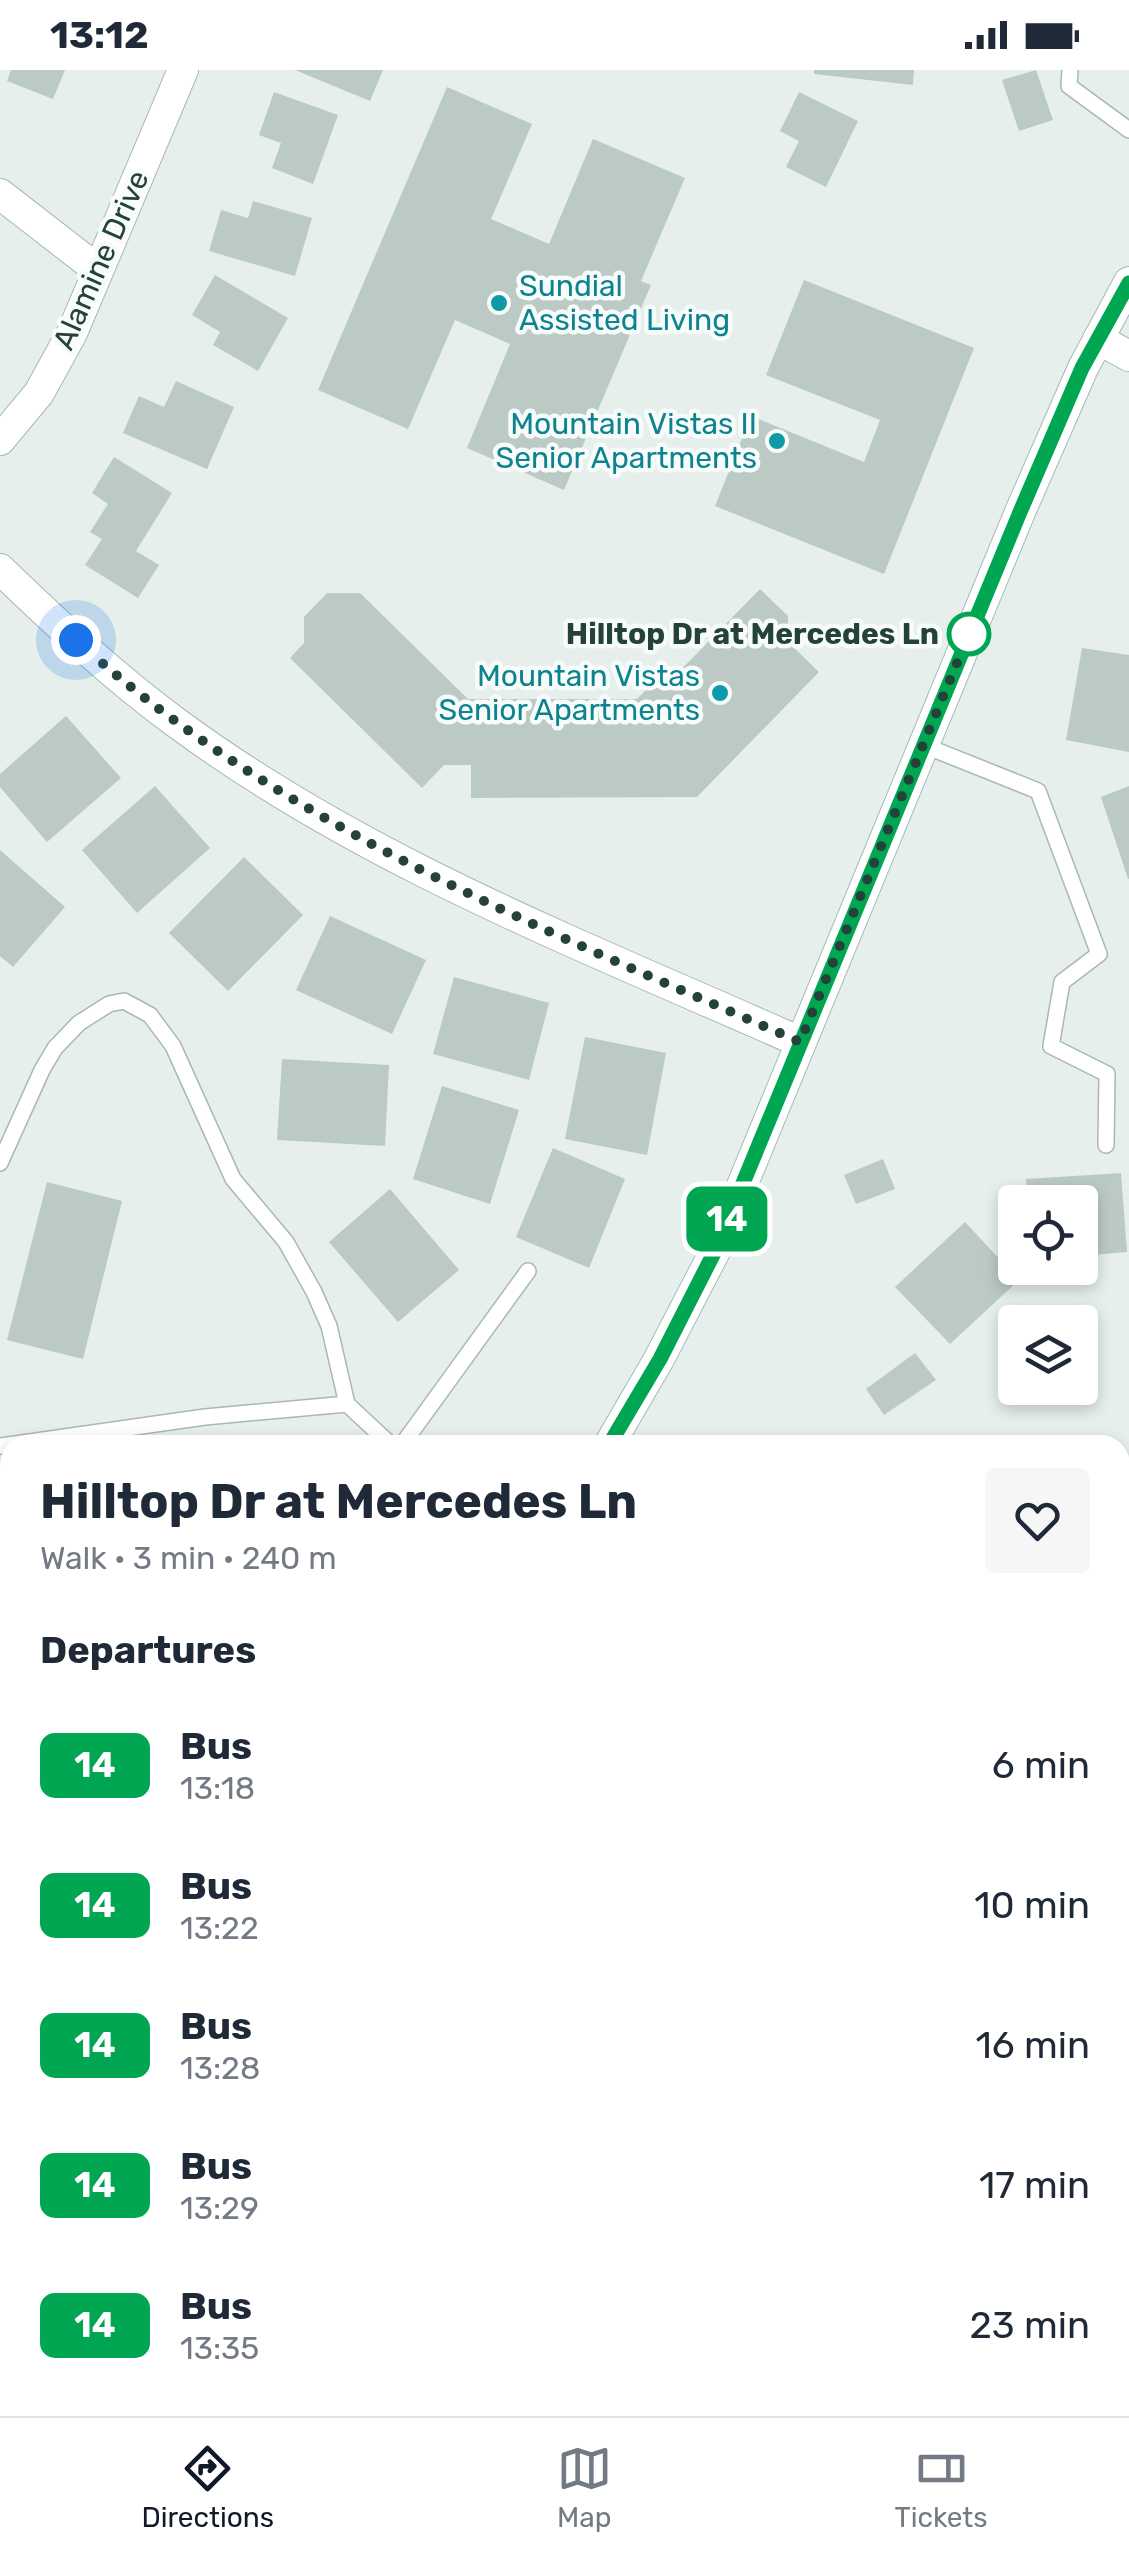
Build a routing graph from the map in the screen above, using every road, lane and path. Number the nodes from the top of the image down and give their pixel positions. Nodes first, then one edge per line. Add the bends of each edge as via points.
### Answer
1 (183, 70) edge
2 (1070, 70) edge
3 (1129, 130) edge
4 (0, 194) edge
5 (98, 270) junction
6 (1129, 282) edge
7 (1098, 339) junction
8 (1129, 356) edge
9 (0, 440) edge
10 (0, 569) edge
11 (923, 746) junction
12 (800, 1042) junction
13 (1106, 1145) dead end
14 (0, 1162) edge
15 (528, 1272) dead end
16 (347, 1404) junction
17 (78, 1435) edge
18 (381, 1435) edge
19 (409, 1435) edge
20 (615, 1435) edge

1 - 5 street, Alamine Drive
2 - 3 lane via 1069,86
4 - 5 street
5 - 9 street, Alamine Drive via 39,393
6 - 7 street
7 - 8 street
7 - 11 street
10 - 12 street via 146,700 295,801 503,912
11 - 12 street
11 - 13 lane via 1038,791 1099,954 1062,982 1050,1046 1108,1074
12 - 20 street via 715,1251
14 - 16 lane via 42,1070 78,1023 124,1001 150,1014 173,1046 233,1179 286,1242 314,1292
15 - 19 lane
16 - 17 lane
16 - 18 lane

